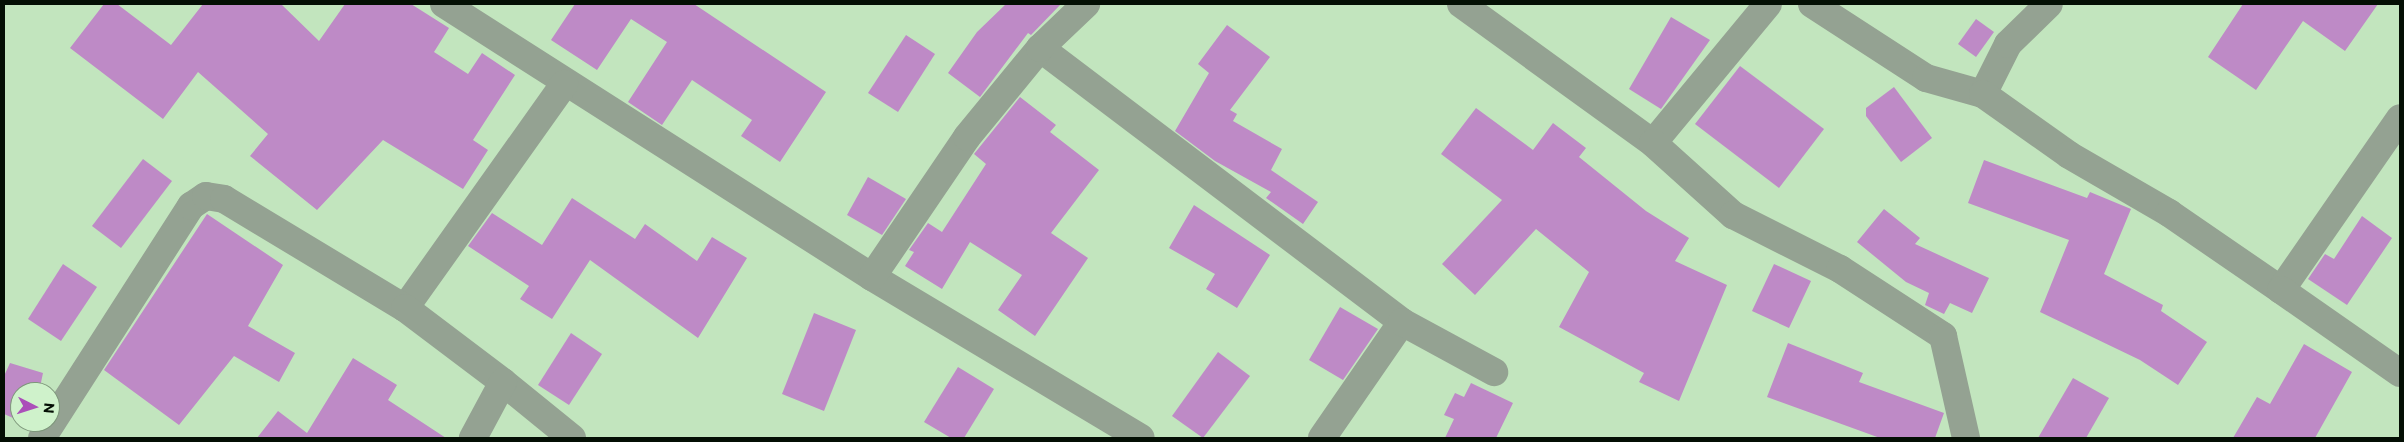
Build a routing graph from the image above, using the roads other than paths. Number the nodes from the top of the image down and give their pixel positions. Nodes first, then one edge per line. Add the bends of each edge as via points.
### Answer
1 (444, 4) edge
2 (1086, 4) edge
3 (1462, 4) edge
4 (1768, 4) edge
5 (1812, 4) edge
6 (2049, 4) edge
7 (475, 14) edge
8 (1040, 48) junction
9 (564, 84) junction
10 (1983, 94) junction
11 (2400, 118) edge
12 (1653, 143) junction
13 (872, 276) junction
14 (2281, 290) junction
15 (405, 308) junction
16 (1402, 322) junction
17 (1494, 372) dead end
18 (2400, 373) edge
19 (503, 382) junction
20 (41, 436) edge
21 (576, 437) edge
22 (473, 438) edge
23 (1141, 438) edge
24 (1322, 438) edge
25 (1966, 438) edge

1 - 7 street
2 - 8 street
3 - 12 street
4 - 12 street
5 - 10 street via 1926,78
6 - 10 street via 2008,44
7 - 9 street
8 - 13 street via 967,137
8 - 16 street
9 - 13 street
9 - 15 street
10 - 14 street via 2069,155 2169,213
11 - 14 street
12 - 25 street via 1733,216 1840,269 1943,336
13 - 23 street
14 - 18 street
15 - 19 street
15 - 20 street via 224,199 206,196 191,206
16 - 17 street
16 - 24 street
19 - 21 street
19 - 22 street

